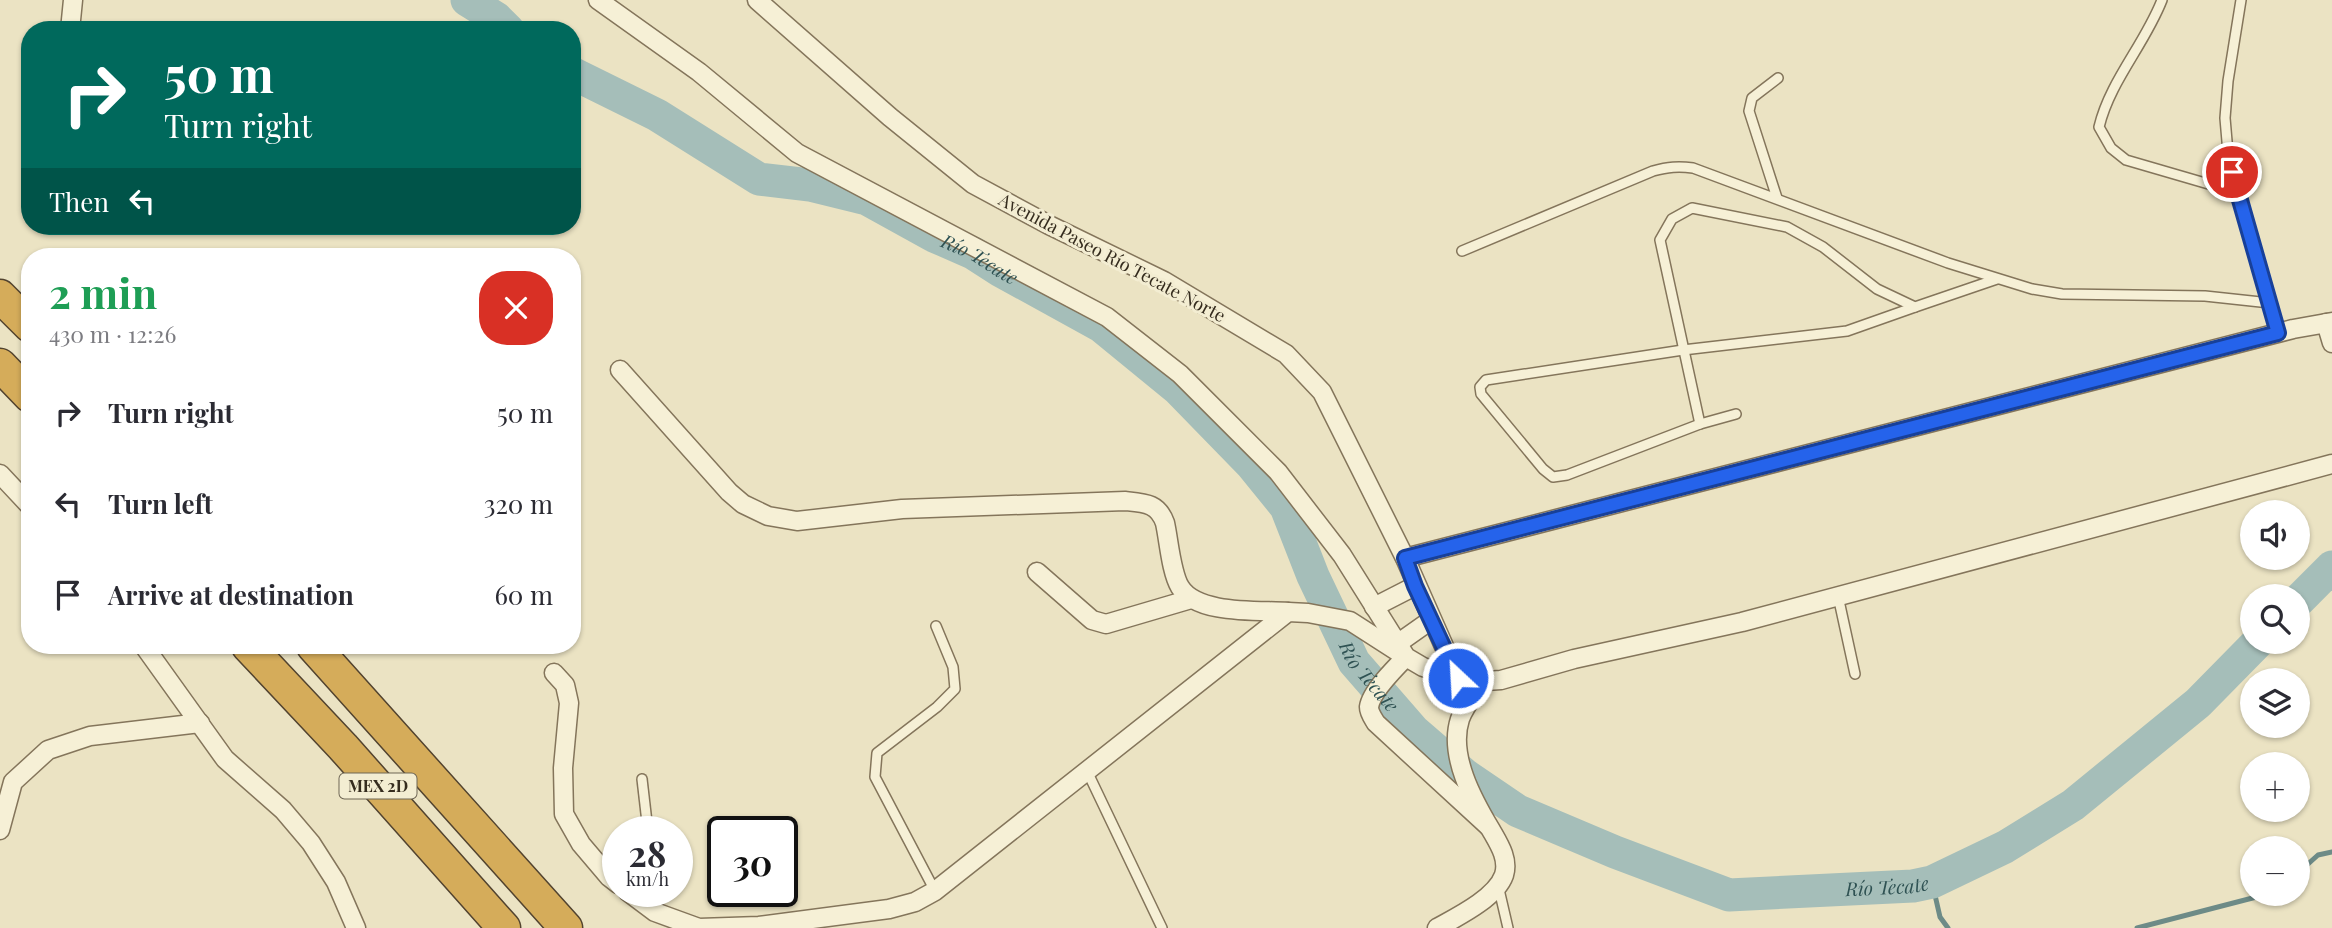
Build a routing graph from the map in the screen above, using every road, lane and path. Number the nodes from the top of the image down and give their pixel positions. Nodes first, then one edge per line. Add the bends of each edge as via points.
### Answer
1 (73, 0) edge
2 (598, 0) edge
3 (757, 0) edge
4 (2162, 0) edge
5 (2241, 0) edge
6 (70, 21) edge
7 (1778, 78) dead end
8 (2236, 192) junction
9 (1777, 198) junction
10 (1462, 251) dead end
11 (1997, 279) junction
12 (0, 296) edge
13 (2270, 303) junction
14 (1915, 307) junction
15 (21, 317) edge
16 (2329, 322) edge
17 (2278, 333) junction
18 (2332, 342) edge
19 (1683, 350) junction
20 (0, 365) edge
21 (620, 370) dead end
22 (21, 387) edge
23 (1736, 414) dead end
24 (1700, 424) junction
25 (2332, 464) edge
26 (0, 474) edge
27 (21, 496) edge
28 (1405, 558) junction
29 (1037, 572) dead end
30 (1415, 586) junction
31 (1838, 596) junction
32 (1191, 599) junction
33 (1374, 607) junction
34 (1288, 612) junction
35 (1431, 620) junction
36 (936, 626) dead end
37 (1401, 651) junction
38 (150, 654) edge
39 (256, 654) edge
40 (320, 654) edge
41 (554, 673) dead end
42 (1855, 674) dead end
43 (1458, 678) junction
44 (1483, 682) junction
45 (200, 723) junction
46 (1087, 771) junction
47 (642, 779) dead end
48 (646, 816) edge
49 (1488, 826) junction
50 (0, 830) edge
51 (602, 869) edge
52 (1498, 885) junction
53 (935, 891) junction
54 (648, 907) edge
55 (655, 907) edge
56 (655, 912) junction
57 (356, 928) edge
58 (504, 928) edge
59 (566, 928) edge
60 (1162, 928) edge
61 (1437, 928) edge
62 (1508, 928) edge

1 - 6 street
2 - 33 street via 699,72 797,153 1107,317 1180,374 1278,471 1342,555
3 - 28 street, Avenida Paseo Río Tecate Norte via 973,184 1164,281 1286,354 1322,393
4 - 8 lane via 2104,106 2099,127 2110,148 2126,160
5 - 8 lane via 2225,118
7 - 9 lane via 1752,98 1749,111
8 - 13 lane
9 - 10 lane via 1693,168 1669,166
9 - 11 lane
11 - 13 lane via 2062,294 2205,296
11 - 14 lane
12 - 15 highway
13 - 17 lane
14 - 19 lane via 1847,331
14 - 19 lane via 1877,289 1787,227 1692,208 1672,219 1660,240
16 - 17 street
16 - 18 street
17 - 28 street
19 - 24 lane
19 - 24 lane via 1486,380 1481,394 1553,477
20 - 22 highway
21 - 32 street via 729,492 768,516 797,521 902,509 1125,501 1152,505 1165,523 1179,586
23 - 24 lane
25 - 31 street
26 - 27 street
28 - 30 street, Avenida Paseo Río Tecate Norte
29 - 32 street via 1092,620 1106,624
30 - 33 street
30 - 35 street, Avenida Paseo Río Tecate Norte
31 - 42 lane
31 - 44 street
32 - 34 street via 1210,606
33 - 37 street
34 - 37 street via 1350,621
34 - 46 street
35 - 37 street
35 - 43 street, Avenida Paseo Río Tecate Norte
36 - 53 lane via 953,667 956,689 877,753 875,777
37 - 43 street via 1423,667
37 - 49 street via 1369,710 1376,723
38 - 45 street
39 - 58 highway, MEX 2D
40 - 59 highway, MEX 2D
41 - 51 street via 565,685 569,703 564,814
43 - 44 street
44 - 49 street via 1465,709 1457,735 1465,775
45 - 50 street via 90,736 48,750 13,782
45 - 57 street via 225,759 283,810 312,843
46 - 53 street
46 - 60 lane
47 - 48 lane
49 - 52 street via 1504,854 1504,875
52 - 61 street
52 - 62 lane
53 - 56 street via 889,909 759,926 699,928
54 - 56 street
55 - 56 lane

